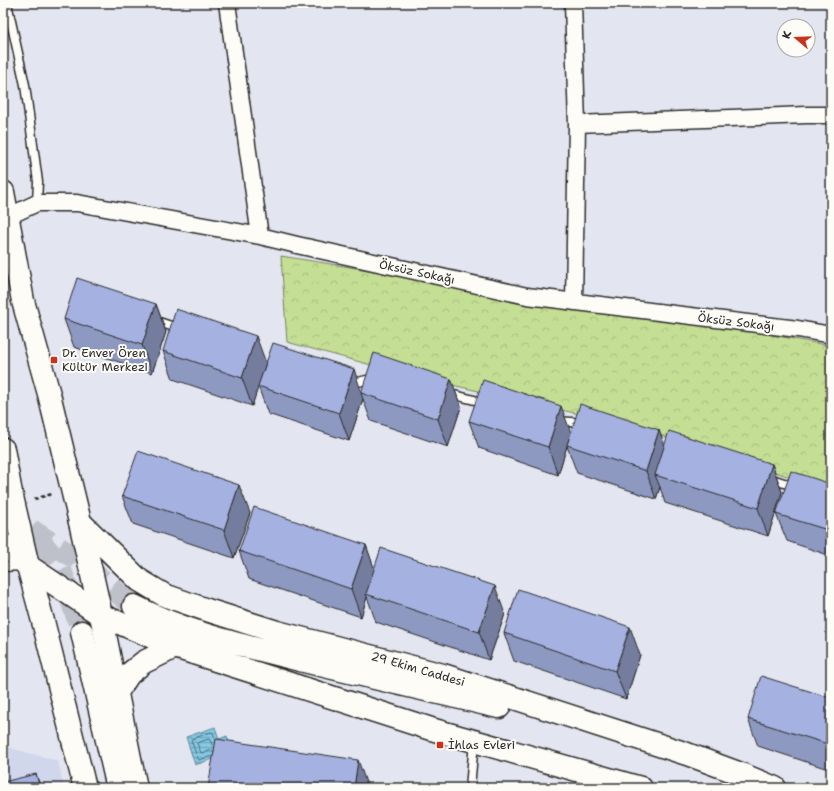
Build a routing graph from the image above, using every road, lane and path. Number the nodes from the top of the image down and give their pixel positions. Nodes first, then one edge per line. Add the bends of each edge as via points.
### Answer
1 (7, 3) edge
2 (227, 3) edge
3 (573, 3) edge
4 (831, 115) edge
5 (577, 124) junction
6 (3, 192) edge
7 (37, 203) junction
8 (7, 217) junction
9 (260, 236) junction
10 (574, 302) junction
11 (145, 318) edge
12 (188, 332) edge
13 (831, 335) edge
14 (383, 376) edge
15 (343, 378) edge
16 (437, 390) edge
17 (491, 404) edge
18 (551, 420) edge
19 (589, 424) edge
20 (3, 448) edge
21 (765, 477) edge
22 (72, 489) junction
23 (802, 489) edge
24 (14, 504) junction
25 (80, 522) junction
26 (3, 545) edge
27 (28, 566) junction
28 (3, 567) edge
29 (134, 606) tunnel mouth
30 (101, 615) junction
31 (82, 632) tunnel mouth
32 (174, 647) junction
33 (117, 692) junction
34 (601, 726) junction
35 (474, 741) junction
36 (133, 784) edge
37 (85, 788) edge
38 (470, 788) edge
39 (641, 788) edge
40 (775, 788) edge

1 - 7 lane via 25,85 38,182
2 - 9 street
3 - 5 street
4 - 5 street
5 - 10 street
6 - 8 main road
7 - 8 street, Öksüz Sokağı
7 - 9 street, Öksüz Sokağı via 77,203
8 - 22 main road via 23,301
9 - 10 street, Öksüz Sokağı via 527,296
10 - 13 street, Öksüz Sokağı
11 - 12 lane
14 - 15 lane via 358,382
16 - 17 lane
18 - 19 lane
20 - 24 main road
21 - 23 lane
22 - 24 path
22 - 25 main road
24 - 27 main road
25 - 30 main road
25 - 34 main road, 29 Ekim Caddesi via 139,580 164,595 277,632 443,675
26 - 27 main road
27 - 28 lane
27 - 30 main road
27 - 37 main road
29 - 34 main road via 181,627 341,671 512,710
30 - 32 main road
30 - 33 main road
31 - 36 main road
32 - 33 main road via 144,662 129,674
32 - 35 main road via 431,730
33 - 36 main road
34 - 40 main road, 29 Ekim Caddesi via 687,754
35 - 38 lane
35 - 39 main road

